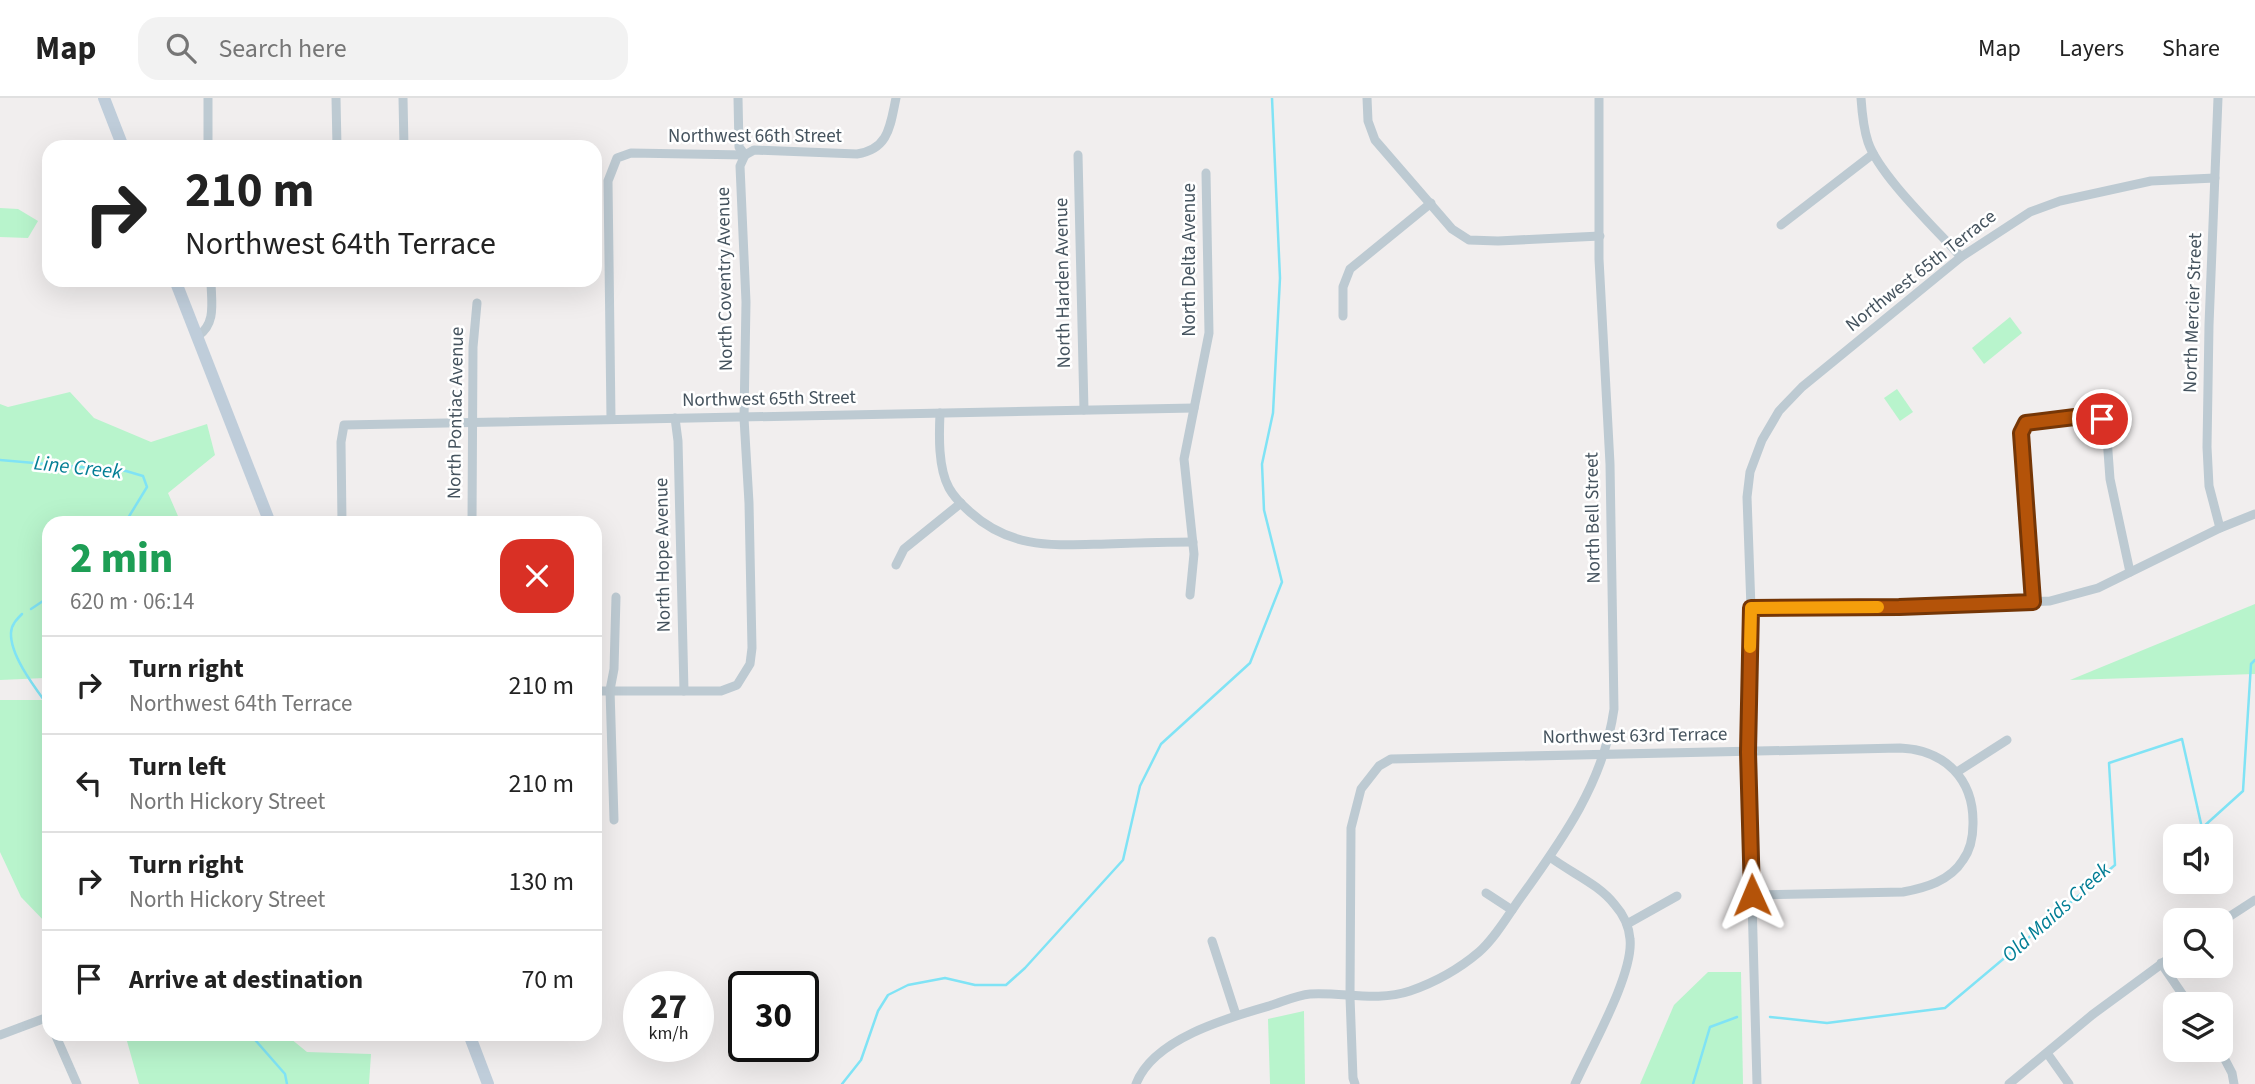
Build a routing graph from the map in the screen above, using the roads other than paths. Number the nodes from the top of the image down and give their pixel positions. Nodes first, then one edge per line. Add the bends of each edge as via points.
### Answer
1 (104, 98) edge
2 (208, 98) edge
3 (336, 98) edge
4 (403, 98) edge
5 (738, 98) edge
6 (897, 98) edge
7 (1367, 98) edge
8 (1599, 98) edge
9 (1861, 98) edge
10 (2218, 98) edge
11 (120, 140) edge
12 (208, 140) edge
13 (337, 140) edge
14 (404, 140) edge
15 (1873, 154) junction
16 (745, 155) junction
17 (1077, 155) dead end
18 (1206, 173) dead end
19 (2215, 178) junction
20 (1431, 203) junction
21 (1781, 225) dead end
22 (1600, 236) junction
23 (1961, 257) junction
24 (179, 287) edge
25 (211, 287) edge
26 (477, 303) dead end
27 (1343, 316) dead end
28 (198, 336) junction
29 (1194, 408) junction
30 (1084, 410) junction
31 (940, 413) junction
32 (675, 418) junction
33 (744, 418) junction
34 (611, 419) junction
35 (473, 422) junction
36 (961, 503) junction
37 (2255, 514) edge
38 (267, 516) edge
39 (342, 516) edge
40 (472, 516) edge
41 (2220, 528) junction
42 (1193, 542) junction
43 (896, 565) dead end
44 (2130, 572) junction
45 (1191, 595) dead end
46 (616, 597) dead end
47 (2033, 602) junction
48 (1751, 608) junction
49 (602, 691) edge
50 (611, 691) junction
51 (684, 691) junction
52 (2007, 740) dead end
53 (1748, 752) junction
54 (1604, 756) junction
55 (1957, 772) junction
56 (614, 820) dead end
57 (1550, 857) junction
58 (1486, 893) dead end
59 (1752, 895) junction
60 (1677, 896) dead end
61 (2255, 900) edge
62 (1512, 910) junction
63 (2233, 914) edge
64 (1627, 924) junction
65 (1212, 940) dead end
66 (2161, 963) joint
67 (2181, 992) edge
68 (1350, 997) junction
69 (1236, 1015) junction
70 (42, 1021) edge
71 (0, 1035) edge
72 (58, 1041) edge
73 (472, 1041) edge
74 (2047, 1053) junction
75 (2226, 1062) edge
76 (1137, 1080) edge
77 (77, 1084) edge
78 (488, 1084) edge
79 (1355, 1084) edge
80 (1574, 1084) edge
81 (1757, 1084) edge
82 (2009, 1084) edge
83 (2068, 1084) edge
84 (2234, 1084) edge

1 - 11 main road
2 - 12 street
3 - 13 street
4 - 14 street
5 - 16 street, North Coventry Avenue via 739,147
6 - 16 street, Northwest 66th Street via 884,141 870,152 754,150
7 - 20 street via 1375,140
8 - 22 street, North Bell Street
9 - 15 street
10 - 19 street, North Mercier Street
15 - 21 street
15 - 23 street
16 - 33 street, North Coventry Avenue via 740,166 746,302
16 - 34 street, Northwest 66th Street via 631,153 617,158 608,181
17 - 30 street, North Harden Avenue
18 - 29 street, North Delta Avenue via 1209,333
19 - 23 street, Northwest 65th Terrace via 2151,181 2044,206
19 - 41 street, North Mercier Street via 2207,447 2209,486
20 - 22 street via 1452,229 1469,240
20 - 27 street via 1350,269 1343,287
22 - 54 street, North Bell Street via 1614,709
23 - 48 street, Northwest 65th Terrace via 1779,411 1754,461 1747,497
24 - 28 main road
25 - 28 street via 212,320
26 - 35 street, North Pontiac Avenue
28 - 38 main road
29 - 30 street, Northwest 65th Street
29 - 42 street, North Delta Avenue via 1184,459
30 - 31 street, Northwest 65th Street
31 - 33 street, Northwest 65th Street
31 - 36 street via 948,485
32 - 33 street, Northwest 65th Street
32 - 34 street, Northwest 65th Street
32 - 51 street, North Hope Avenue
33 - 51 street, North Coventry Avenue via 752,648 737,685 721,691
34 - 35 street, Northwest 65th Street
35 - 39 street, Northwest 65th Street via 344,425
35 - 40 street, North Pontiac Avenue
36 - 42 street via 989,527 1039,544
36 - 43 street via 904,549
37 - 41 street
41 - 44 street
42 - 45 street, North Delta Avenue
44 - 47 street via 2078,594
44 - 47 street via 2110,479 2106,424 2091,415 2026,423 2021,433
46 - 50 street
47 - 48 street
48 - 53 street, Northwest 65th Terrace
49 - 50 street
50 - 51 street
50 - 56 street
52 - 55 street
53 - 54 street, Northwest 63rd Terrace
53 - 55 street, Northwest 63rd Terrace via 1911,748 1933,755
53 - 59 street, Northwest 65th Terrace
54 - 57 street, North Bell Street via 1584,802
54 - 68 street, Northwest 63rd Terrace via 1391,759 1379,766 1361,789 1351,828
55 - 59 street via 1969,793 1972,840 1963,861 1945,877 1926,888 1903,891
57 - 62 street, North Bell Street
57 - 64 street via 1615,904
58 - 62 street
59 - 81 street, Northwest 65th Terrace
60 - 64 street
61 - 63 street
62 - 68 street, North Bell Street via 1488,944 1445,976 1388,997
64 - 80 street via 1630,940 1624,978
65 - 69 street
66 - 67 street
66 - 74 street
68 - 69 street, North Bell Street via 1309,994
68 - 79 street, Northwest 63rd Terrace
69 - 76 street, North Bell Street via 1174,1043
70 - 71 street
72 - 77 street
73 - 78 main road
74 - 82 street
74 - 83 street
75 - 84 street

